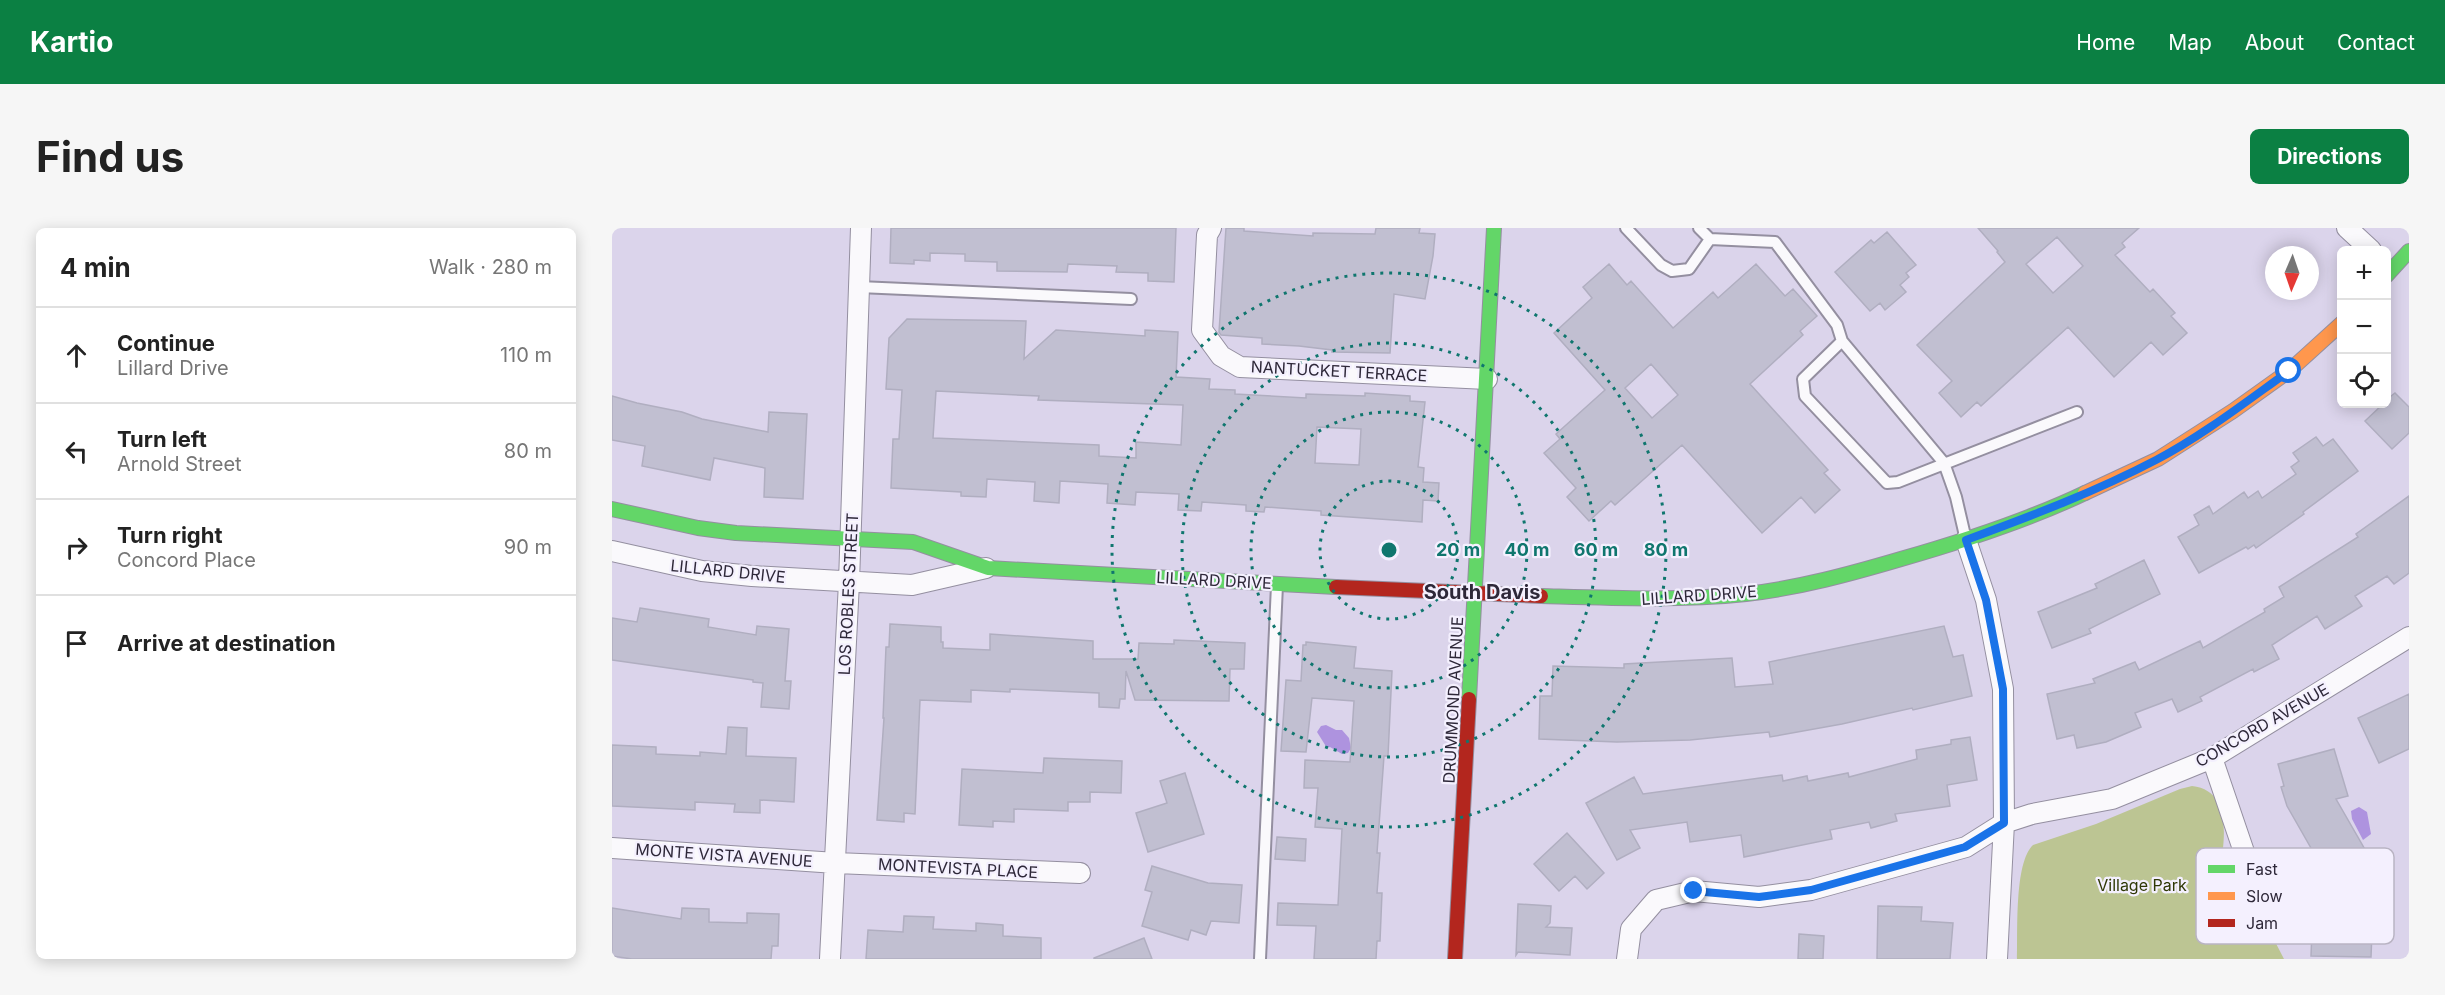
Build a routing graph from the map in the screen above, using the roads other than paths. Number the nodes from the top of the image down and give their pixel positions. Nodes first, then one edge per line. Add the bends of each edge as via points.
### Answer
1 (861, 228) edge
2 (1211, 228) edge
3 (1494, 228) edge
4 (1626, 228) edge
5 (1699, 228) edge
6 (2347, 228) edge
7 (1710, 239) junction
8 (2367, 246) edge
9 (2409, 251) edge
10 (2391, 267) edge
11 (859, 287) junction
12 (1131, 299) dead end
13 (2337, 328) edge
14 (1842, 341) junction
15 (1486, 379) junction
16 (2077, 412) dead end
17 (1944, 463) junction
18 (612, 509) edge
19 (851, 539) junction
20 (1966, 540) junction
21 (612, 551) edge
22 (988, 568) junction
23 (849, 582) junction
24 (1277, 583) junction
25 (1475, 594) junction
26 (2409, 637) edge
27 (2212, 758) junction
28 (2004, 823) junction
29 (612, 848) edge
30 (2243, 848) edge
31 (836, 863) junction
32 (1080, 873) dead end
33 (830, 959) edge
34 (1260, 959) edge
35 (1455, 959) edge
36 (1627, 959) edge
37 (1997, 959) edge

1 - 11 street, LOS ROBLES STREET
2 - 15 street, NANTUCKET TERRACE via 1207,235 1202,330 1221,356 1240,367
3 - 15 street, DRUMMOND AVENUE
4 - 7 lane via 1672,272 1689,269
5 - 7 lane
6 - 8 street
7 - 14 lane via 1775,242 1837,325
9 - 10 street
11 - 12 lane
11 - 19 street, LOS ROBLES STREET
13 - 20 street, LILLARD DRIVE via 2289,371 2158,459 2051,509
14 - 17 lane
14 - 17 lane via 1803,379 1805,396 1887,483
15 - 25 street, DRUMMOND AVENUE
16 - 17 lane
17 - 20 lane
18 - 19 street, LILLARD DRIVE via 736,533
19 - 22 street, LILLARD DRIVE via 913,542
19 - 23 street, LOS ROBLES STREET
20 - 25 street, LILLARD DRIVE via 1822,582 1745,594 1626,599
20 - 28 street via 1986,600 2003,689
21 - 23 street, LILLARD DRIVE via 702,571
22 - 23 street, LILLARD DRIVE via 912,585
22 - 24 street, LILLARD DRIVE
23 - 31 street, LOS ROBLES STREET
24 - 25 street, LILLARD DRIVE
24 - 34 lane
25 - 35 street, DRUMMOND AVENUE
26 - 27 street, CONCORD AVENUE
27 - 28 street, CONCORD AVENUE via 2112,799
27 - 30 street
28 - 36 street, CONCORD AVENUE via 1965,847 1811,890 1759,897 1694,891 1656,900 1631,929
28 - 37 street
29 - 31 street, MONTE VISTA AVENUE
31 - 32 street, MONTEVISTA PLACE
31 - 33 street, LOS ROBLES STREET

